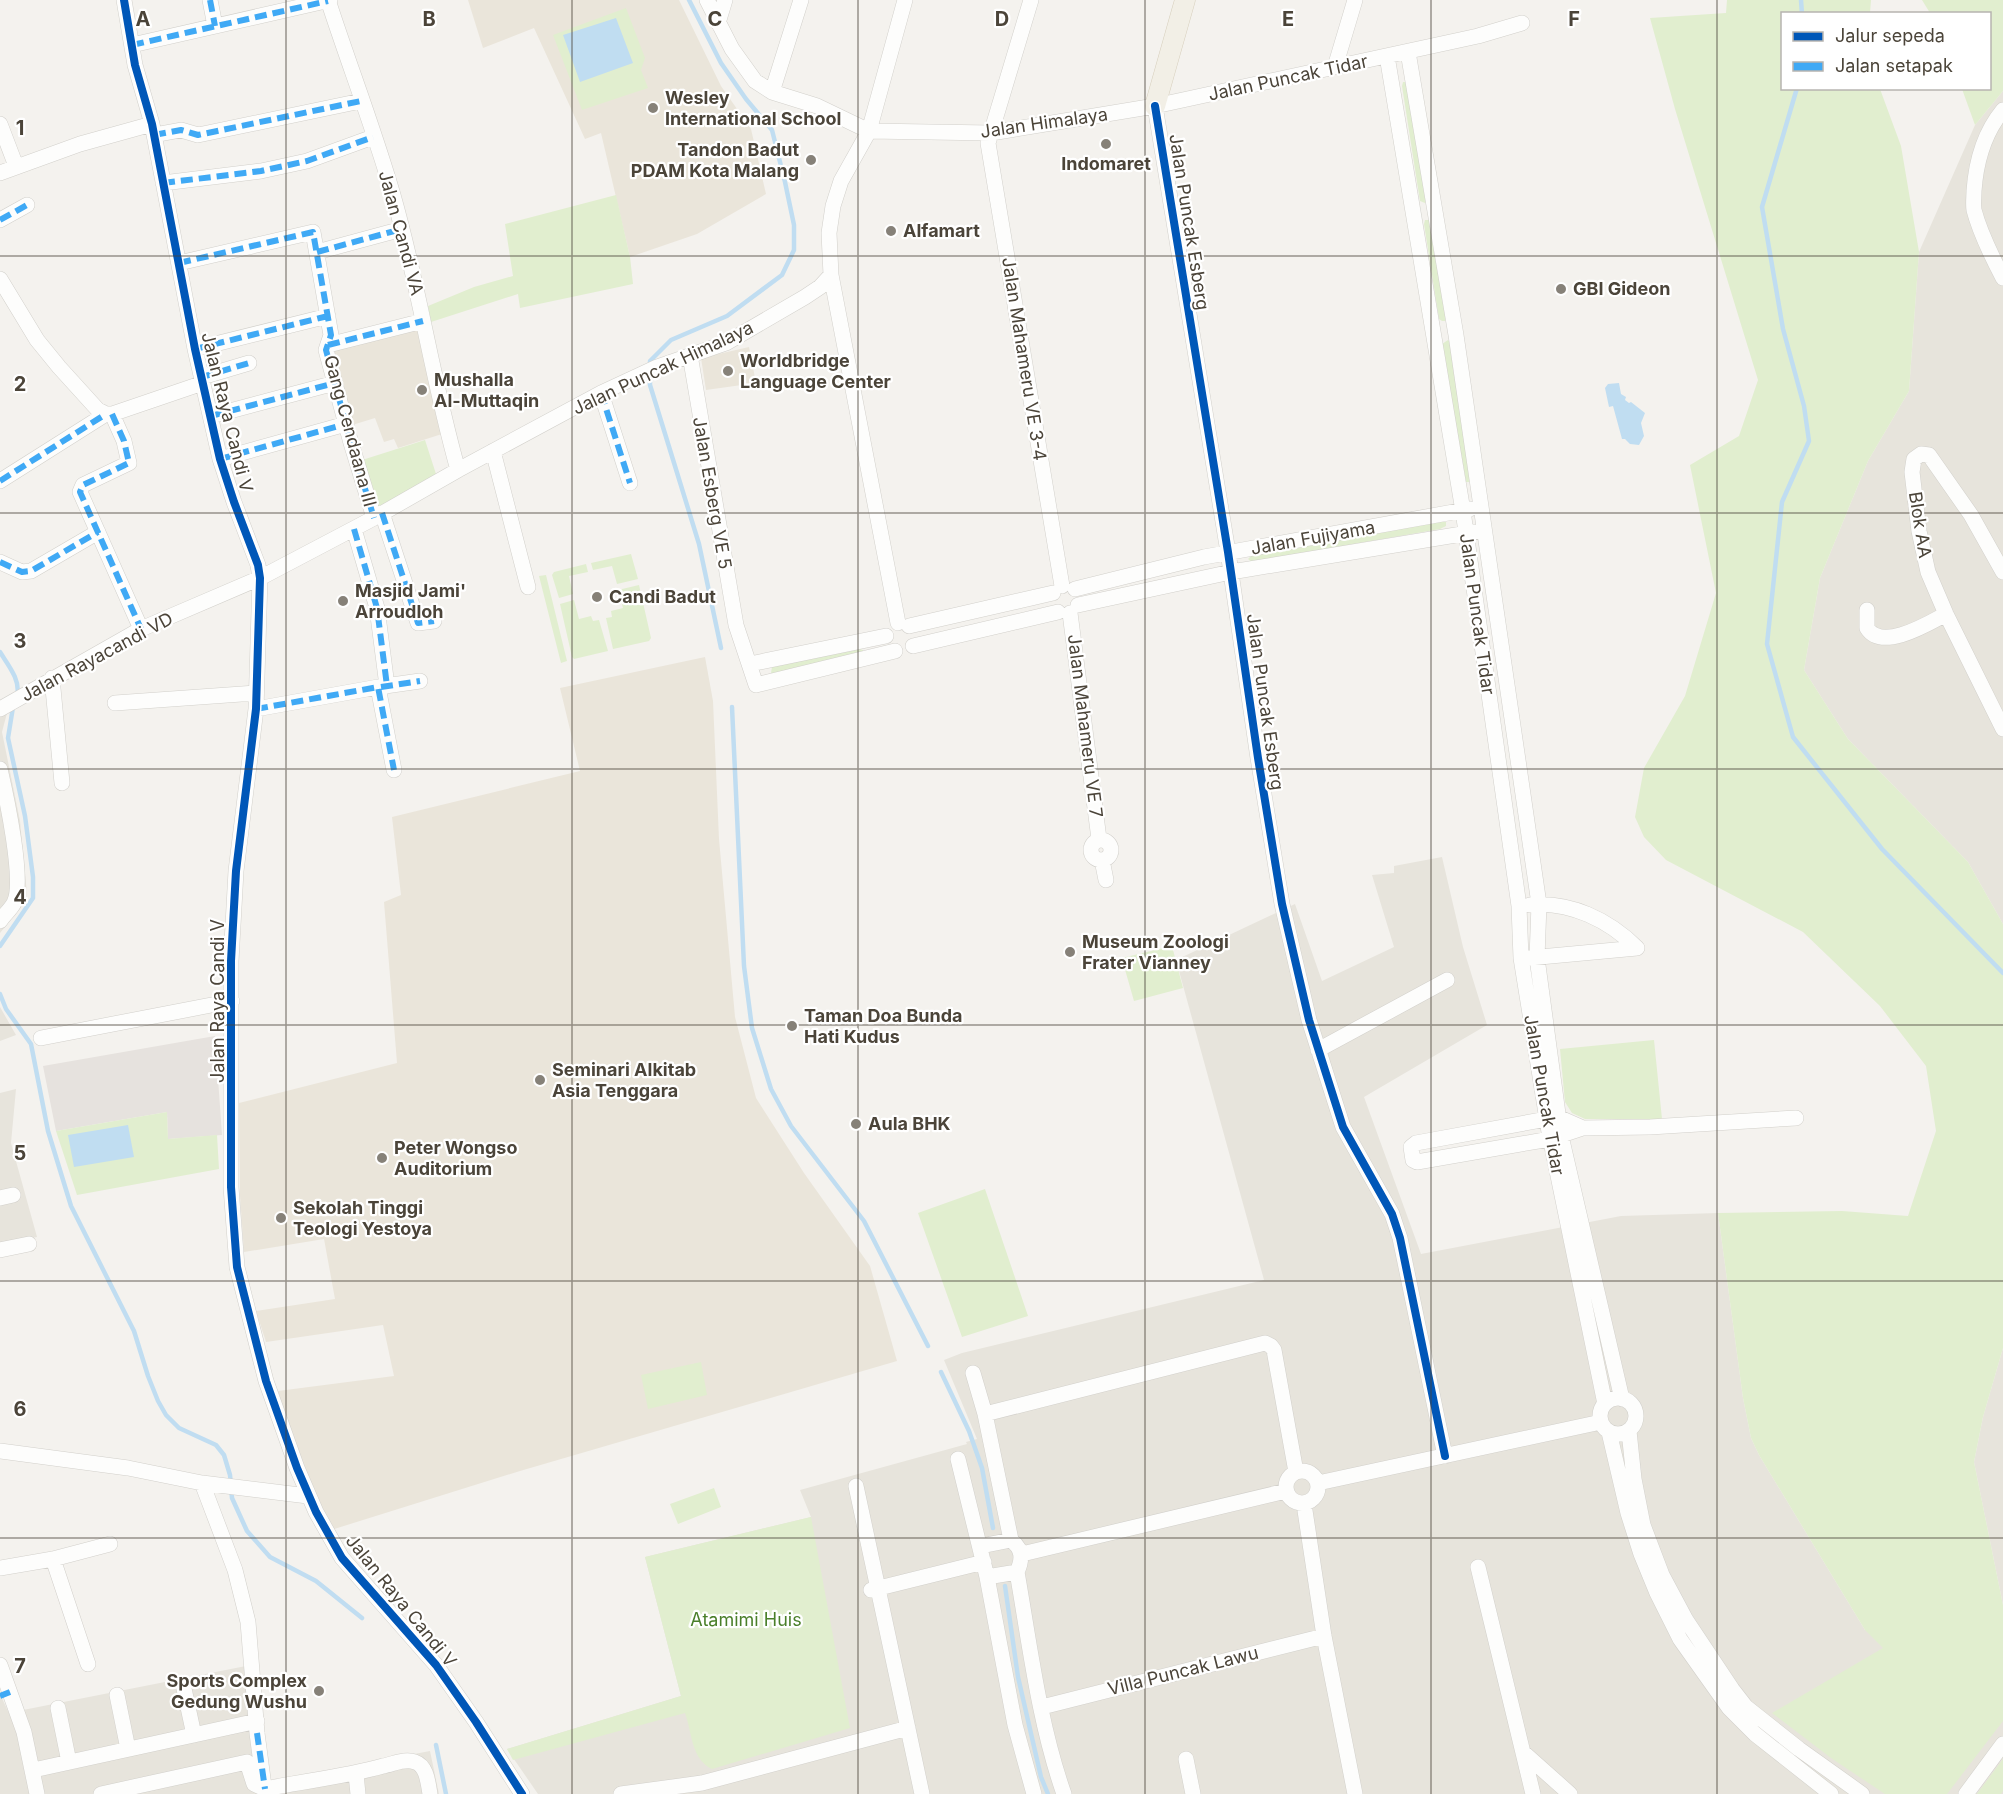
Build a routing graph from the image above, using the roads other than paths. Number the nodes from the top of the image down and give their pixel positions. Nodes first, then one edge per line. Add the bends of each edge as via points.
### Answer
1 (124, 0) edge
2 (210, 0) edge
3 (329, 0) edge
4 (707, 0) edge
5 (725, 0) edge
6 (801, 0) edge
7 (905, 0) edge
8 (1031, 0) edge
9 (1185, 0) edge
10 (1355, 0) edge
11 (718, 23) junction
12 (1522, 23) dead end
13 (215, 26) junction
14 (132, 45) junction
15 (1408, 52) junction
16 (1387, 56) junction
17 (1335, 67) junction
18 (772, 92) junction
19 (361, 101) junction
20 (1155, 106) junction
21 (2003, 110) edge
22 (0, 124) edge
23 (153, 129) junction
24 (869, 131) junction
25 (991, 133) junction
26 (373, 137) junction
27 (16, 166) junction
28 (0, 173) edge
29 (163, 183) junction
30 (27, 205) dead end
31 (1435, 211) junction
32 (1414, 214) junction
33 (0, 220) edge
34 (402, 229) junction
35 (317, 252) junction
36 (179, 263) junction
37 (831, 275) junction
38 (2003, 278) edge
39 (0, 279) edge
40 (328, 316) junction
41 (423, 321) junction
42 (1455, 329) junction
43 (1434, 332) junction
44 (328, 345) junction
45 (195, 350) junction
46 (690, 355) junction
47 (249, 363) dead end
48 (202, 380) junction
49 (335, 383) junction
50 (601, 393) junction
51 (109, 414) junction
52 (210, 416) junction
53 (346, 424) junction
54 (493, 451) junction
55 (220, 459) junction
56 (458, 470) junction
57 (0, 481) edge
58 (630, 483) dead end
59 (1482, 507) junction
60 (1463, 511) junction
61 (378, 516) junction
62 (354, 529) junction
63 (1486, 530) junction
64 (98, 532) junction
65 (1465, 533) junction
66 (1228, 552) junction
67 (0, 562) edge
68 (1231, 572) junction
69 (2003, 572) edge
70 (260, 578) junction
71 (528, 587) dead end
72 (1063, 589) junction
73 (1069, 610) junction
74 (1867, 610) dead end
75 (1946, 614) junction
76 (434, 621) dead end
77 (904, 625) junction
78 (141, 629) junction
79 (886, 636) junction
80 (913, 646) junction
81 (895, 651) junction
82 (750, 664) junction
83 (52, 678) junction
84 (420, 681) dead end
85 (383, 687) junction
86 (256, 693) junction
87 (115, 703) dead end
88 (0, 709) edge
89 (256, 709) junction
90 (2003, 729) edge
91 (0, 769) edge
92 (394, 770) dead end
93 (62, 783) dead end
94 (5, 821) edge
95 (1106, 880) dead end
96 (1539, 904) junction
97 (7, 905) edge
98 (1518, 906) junction
99 (0, 921) edge
100 (1529, 958) junction
101 (1447, 980) dead end
102 (232, 1001) junction
103 (41, 1038) dead end
104 (1318, 1050) junction
105 (1553, 1118) junction
106 (1796, 1118) dead end
107 (1582, 1128) junction
108 (1556, 1138) junction
109 (29, 1244) dead end
110 (0, 1250) edge
111 (973, 1373) dead end
112 (1622, 1399) junction
113 (1605, 1404) junction
114 (985, 1414) junction
115 (1605, 1427) junction
116 (1629, 1431) junction
117 (0, 1451) edge
118 (1445, 1456) junction
119 (958, 1459) dead end
120 (1296, 1472) junction
121 (202, 1483) junction
122 (1318, 1483) junction
123 (856, 1486) dead end
124 (1286, 1491) junction
125 (308, 1496) junction
126 (1304, 1504) junction
127 (1011, 1539) junction
128 (110, 1544) dead end
129 (981, 1546) junction
130 (1022, 1554) junction
131 (53, 1559) junction
132 (984, 1562) junction
133 (1478, 1567) dead end
134 (0, 1568) edge
135 (1017, 1572) junction
136 (987, 1577) junction
137 (875, 1589) junction
138 (1324, 1636) junction
139 (88, 1664) dead end
140 (0, 1665) edge
141 (183, 1684) dead end
142 (5, 1694) edge
143 (117, 1695) dead end
144 (1042, 1707) junction
145 (58, 1708) dead end
146 (256, 1721) junction
147 (908, 1728) junction
148 (194, 1734) junction
149 (2003, 1744) edge
150 (128, 1749) junction
151 (1524, 1753) junction
152 (1186, 1759) dead end
153 (69, 1762) junction
154 (38, 1769) dead end
155 (356, 1774) junction
156 (287, 1789) edge
157 (265, 1792) edge
158 (653, 1792) edge
159 (37, 1794) edge
160 (101, 1794) edge
161 (358, 1794) edge
162 (430, 1794) edge
163 (522, 1794) edge
164 (621, 1794) edge
165 (922, 1794) edge
166 (1034, 1794) edge
167 (1064, 1794) edge
168 (1193, 1794) edge
169 (1355, 1794) edge
170 (1533, 1794) edge
171 (1570, 1794) edge
172 (1831, 1794) edge
173 (1862, 1794) edge
174 (1966, 1794) edge

1 - 14 street, Jalan Raya Candi V
2 - 13 street
3 - 13 street
3 - 19 street, Jalan Candi VA
4 - 11 street
5 - 11 street
6 - 18 street
7 - 24 street
8 - 25 street, Jalan Mahameru VE 3-4
9 - 20 main road
10 - 17 street
11 - 18 street via 755,81
12 - 15 street
13 - 14 street
14 - 23 street, Jalan Raya Candi V
15 - 16 street
15 - 31 street, Jalan Puncak Tidar
16 - 17 street, Jalan Puncak Tidar
16 - 32 street, Jalan Puncak Tidar
17 - 20 street, Jalan Puncak Tidar
18 - 24 street via 817,106
19 - 23 street via 198,135
19 - 26 street, Jalan Candi VA
20 - 25 street, Jalan Himalaya
20 - 66 street, Jalan Puncak Esberg
21 - 38 street via 1980,150 1974,208
22 - 27 street
23 - 27 street via 80,144
23 - 29 street, Jalan Raya Candi V
24 - 25 street, Jalan Himalaya
24 - 37 street via 841,181 833,206 829,233
25 - 72 street, Jalan Mahameru VE 3-4 via 988,143
26 - 29 street via 307,161
26 - 34 street, Jalan Candi VA
27 - 28 street
29 - 36 street, Jalan Raya Candi V
30 - 33 street
31 - 32 street
31 - 42 street, Jalan Puncak Tidar
32 - 43 street, Jalan Puncak Tidar
34 - 35 street
34 - 41 street, Jalan Candi VA
35 - 36 street, Gang Cendaana III via 313,232
35 - 40 street, Gang Cendaana III
36 - 45 street, Jalan Raya Candi V
37 - 46 street, Jalan Puncak Himalaya via 805,297 726,342
37 - 77 street
39 - 51 street via 37,340 98,410
40 - 44 street, Gang Cendaana III via 332,335
40 - 45 street
41 - 44 street
41 - 56 street, Jalan Candi VA
42 - 43 street
42 - 59 street, Jalan Puncak Tidar
43 - 60 street, Jalan Puncak Tidar
44 - 49 street, Gang Cendaana III
45 - 48 street, Jalan Raya Candi V
46 - 50 street, Jalan Puncak Himalaya
46 - 82 street, Jalan Esberg VE 5 via 736,625
47 - 48 street
48 - 51 street
48 - 52 street, Jalan Raya Candi V
49 - 52 street
49 - 53 street, Gang Cendaana III
50 - 54 street, Jalan Puncak Himalaya
50 - 58 street
51 - 57 street
51 - 64 street via 124,441 129,463 80,488
52 - 55 street, Jalan Raya Candi V
53 - 55 street
53 - 61 street, Gang Cendaana III
54 - 56 street, Jalan Puncak Himalaya
54 - 71 street
55 - 70 street, Jalan Raya Candi V
56 - 61 street, Jalan Puncak Himalaya
59 - 60 street, Jalan Fujiyama
59 - 63 street, Jalan Puncak Tidar
60 - 65 street, Jalan Puncak Tidar
60 - 66 street, Jalan Fujiyama
61 - 62 street, Jalan Puncak Himalaya
61 - 76 street, Gang Cendaana III via 418,623
62 - 70 street, Jalan Rayacandi VD
62 - 85 street via 377,608
63 - 65 street, Jalan Fujiyama
63 - 96 street, Jalan Puncak Tidar
64 - 67 street via 31,571 22,572
64 - 78 street
65 - 68 street, Jalan Fujiyama
65 - 98 street, Jalan Puncak Tidar
66 - 68 street, Jalan Puncak Esberg
66 - 72 street, Jalan Fujiyama
68 - 73 street, Jalan Fujiyama
68 - 104 street, Jalan Puncak Esberg via 1282,904
69 - 75 street, Blok AA via 1954,488 1929,454 1914,459 1919,531 1928,572
70 - 78 street, Jalan Rayacandi VD
70 - 86 street, Jalan Raya Candi V
72 - 73 street via 1079,596
72 - 73 street via 1053,606
72 - 77 street, Jalan Fujiyama
73 - 80 street, Jalan Fujiyama
73 - 95 street, Jalan Mahameru VE 7 via 1100,839 1093,843 1091,852 1102,860
74 - 75 street via 1868,628 1874,635 1882,636 1912,632
75 - 90 street, Blok AA
77 - 79 street via 890,627
77 - 80 street via 915,637
78 - 83 street, Jalan Rayacandi VD
79 - 81 street
79 - 82 street
80 - 81 street via 905,652
81 - 82 street, Jalan Esberg VE 5 via 756,685
83 - 88 street, Jalan Rayacandi VD
83 - 93 street
84 - 85 street
85 - 89 street
85 - 92 street
86 - 87 street
86 - 89 street, Jalan Raya Candi V
89 - 102 street, Jalan Raya Candi V via 236,871
91 - 94 street
94 - 97 street via 18,891
96 - 98 street
96 - 100 street, Jalan Puncak Tidar
96 - 100 street via 1556,904 1596,918 1621,932 1636,948
97 - 99 street
98 - 100 street, Jalan Puncak Tidar
100 - 105 street, Jalan Puncak Tidar
101 - 104 street
102 - 103 street
102 - 125 street, Jalan Raya Candi V via 231,1187 237,1268 266,1381
104 - 118 street, Jalan Puncak Esberg via 1343,1127 1392,1214 1400,1238
105 - 107 street
105 - 108 street, Jalan Puncak Tidar
105 - 108 street via 1416,1143 1411,1147 1412,1155 1417,1162
106 - 107 street
107 - 108 street
108 - 112 street, Jalan Puncak Tidar
108 - 113 street, Jalan Puncak Tidar
109 - 110 street
111 - 114 street
112 - 113 street
112 - 116 street, Jalan Puncak Tidar via 1636,1413
113 - 115 street, Jalan Puncak Tidar via 1600,1416
114 - 120 street via 1265,1343 1274,1350
114 - 127 street
115 - 116 street via 1619,1435
115 - 118 street
115 - 172 street, Jalan Puncak Tidar via 1641,1554 1680,1638 1729,1708
116 - 173 street, Jalan Puncak Tidar via 1643,1525 1662,1575 1686,1620 1746,1707
117 - 121 street via 128,1468
118 - 122 street
119 - 129 street
120 - 122 street via 1303,1470
120 - 124 street via 1286,1481
121 - 125 street
121 - 146 street via 241,1590 248,1622
122 - 126 street via 1316,1496
123 - 137 street
124 - 126 street via 1292,1501
124 - 130 street
125 - 163 street, Jalan Raya Candi V via 342,1558 436,1665
126 - 138 street
127 - 129 street
127 - 130 street
128 - 131 street
129 - 132 street
130 - 135 street
131 - 134 street
131 - 139 street
132 - 136 street
132 - 137 street
133 - 151 street
135 - 136 street
135 - 144 street
136 - 166 street via 1015,1725
137 - 147 street
138 - 144 street, Villa Puncak Lawu
138 - 169 street
140 - 142 street
141 - 148 street
142 - 159 street via 24,1732
143 - 150 street
144 - 167 street
145 - 153 street
146 - 148 street
146 - 157 street
147 - 158 street via 702,1783
147 - 165 street
148 - 150 street
149 - 174 street
150 - 153 street
151 - 170 street
151 - 171 street
152 - 168 street
153 - 154 street
155 - 156 street
155 - 161 street
155 - 162 street via 405,1760 416,1762 426,1775
156 - 157 street
157 - 160 street via 254,1784 247,1762
158 - 164 street

